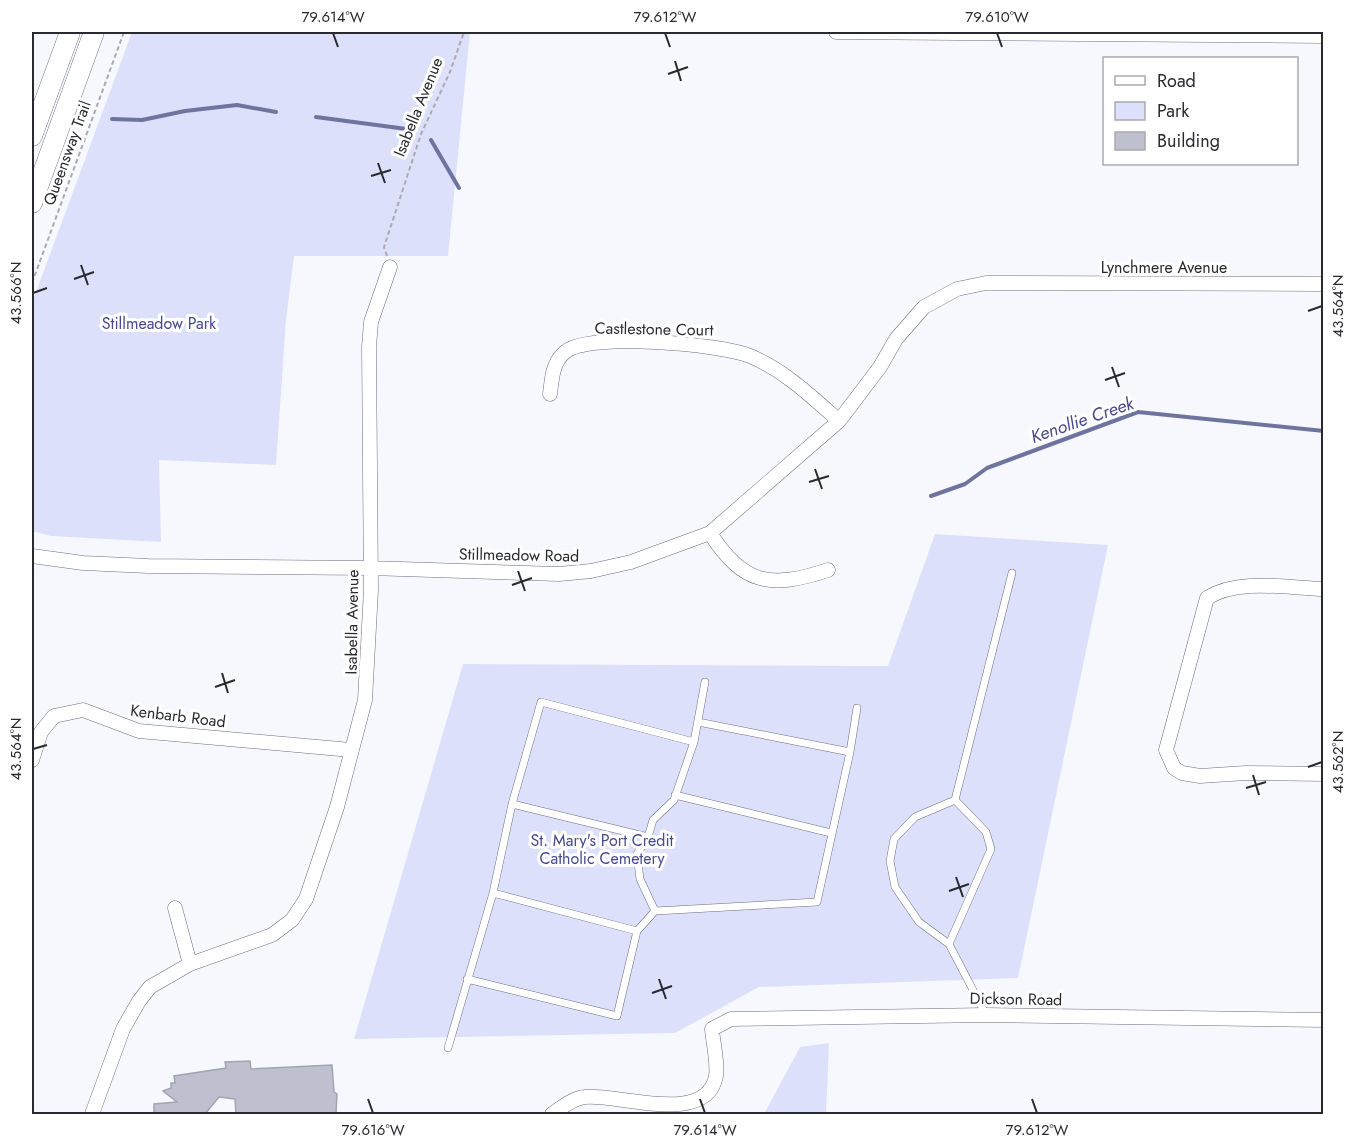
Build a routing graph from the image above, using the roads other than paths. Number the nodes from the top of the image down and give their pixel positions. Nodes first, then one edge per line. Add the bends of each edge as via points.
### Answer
1 (70, 32) edge
2 (94, 32) edge
3 (836, 32) edge
4 (1323, 36) edge
5 (32, 136) edge
6 (32, 203) edge
7 (390, 267) road end
8 (1004, 283) joint
9 (1323, 284) edge
10 (550, 394) dead end
11 (839, 421) junction
12 (710, 533) junction
13 (32, 556) edge
14 (369, 568) junction
15 (828, 570) dead end
16 (1012, 573) dead end
17 (1323, 590) edge
18 (705, 682) dead end
19 (857, 708) dead end
20 (698, 722) junction
21 (694, 742) junction
22 (351, 750) junction
23 (850, 752) junction
24 (32, 760) edge
25 (1323, 774) edge
26 (675, 795) junction
27 (955, 800) junction
28 (512, 804) junction
29 (831, 833) junction
30 (648, 837) junction
31 (493, 893) junction
32 (175, 908) dead end
33 (655, 911) junction
34 (637, 931) junction
35 (949, 944) junction
36 (190, 964) junction
37 (467, 979) junction
38 (986, 1015) junction
39 (1323, 1020) edge
40 (448, 1048) dead end
41 (92, 1114) edge
42 (552, 1114) edge

1 - 5 main road
2 - 6 main road
3 - 4 street
7 - 14 street, Isabella Avenue via 371,322 369,347
8 - 9 street, Lynchmere Avenue
8 - 11 street, Stillmeadow Road via 972,284 939,297 924,308 896,339
10 - 11 street, Castlestone Court via 555,365 575,346 598,342 702,345 725,348 770,366
11 - 12 street, Stillmeadow Road
12 - 14 street, Stillmeadow Road via 654,555 591,571
12 - 15 street via 726,558 740,570 761,579 796,580
13 - 14 street, Stillmeadow Road via 148,566
14 - 22 street, Isabella Avenue via 366,700
16 - 27 lane
17 - 25 street via 1238,587 1220,589 1207,598 1167,750 1174,768 1200,776
18 - 20 lane
19 - 23 lane
20 - 21 lane
20 - 23 lane
21 - 26 lane
21 - 28 lane via 541,702
22 - 24 street, Kenbarb Road via 139,731 83,710 54,716 41,732
22 - 36 street, Isabella Avenue via 337,807 306,899 292,920 272,935
23 - 29 lane
26 - 29 lane
26 - 30 lane via 674,801 653,820
27 - 35 lane via 986,832 991,849
27 - 35 lane via 915,817 894,839 890,861 896,887 919,922
28 - 30 lane
28 - 31 lane
29 - 33 lane via 817,902
30 - 33 lane via 637,854 640,879
31 - 34 lane
31 - 37 lane
32 - 36 street
33 - 34 lane
34 - 37 lane via 617,1016
35 - 38 lane
36 - 41 street, Isabella Avenue via 150,987 139,1001 123,1029
37 - 40 lane
38 - 39 street, Dickson Road
38 - 42 street, Dickson Road via 731,1019 712,1029 716,1076 710,1088 692,1102 649,1105 583,1097

